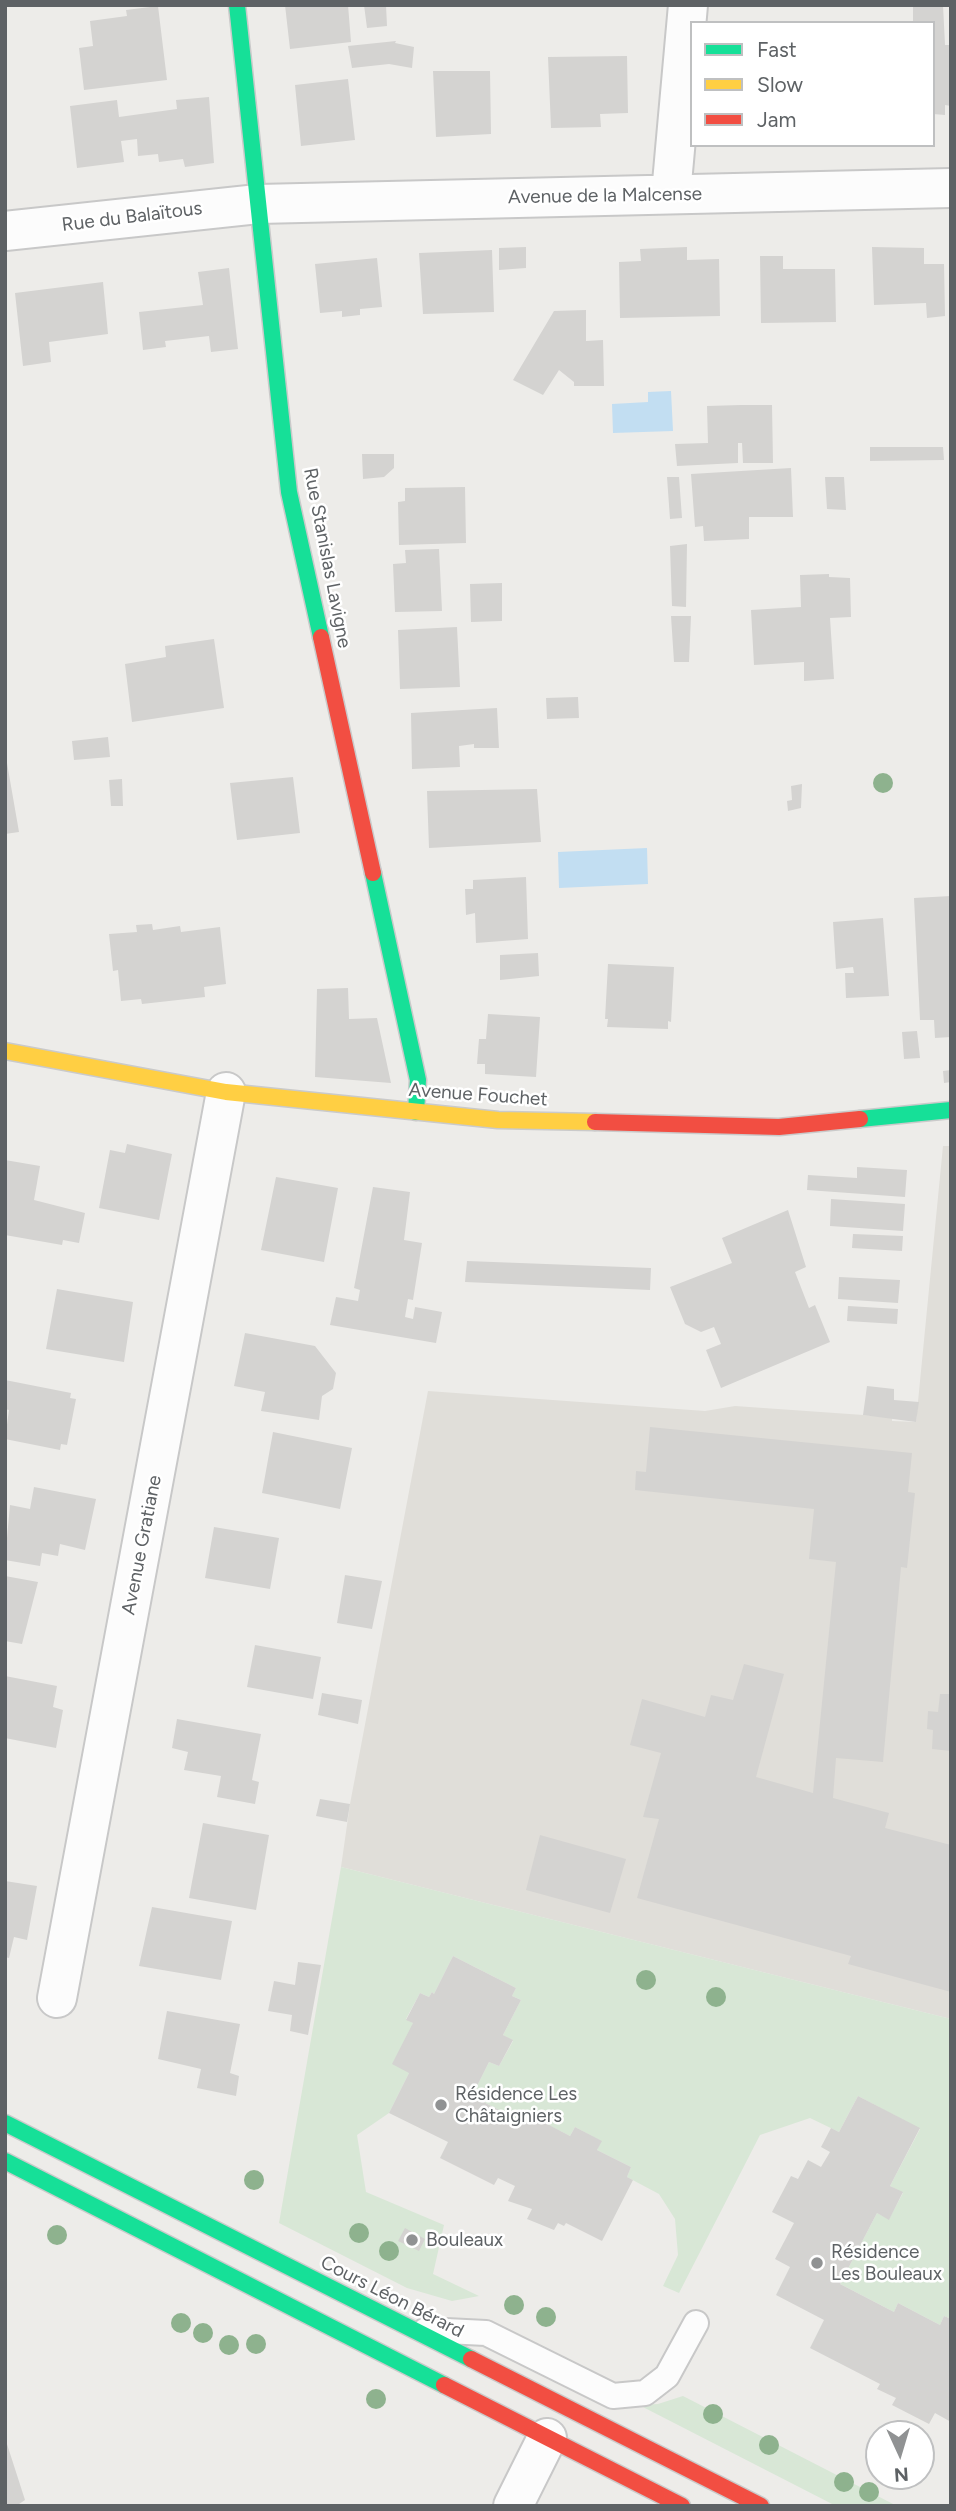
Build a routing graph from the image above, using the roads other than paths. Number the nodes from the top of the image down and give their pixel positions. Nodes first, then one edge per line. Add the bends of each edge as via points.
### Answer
1 (237, 5) edge
2 (688, 5) edge
3 (951, 188) edge
4 (671, 194) junction
5 (258, 204) junction
6 (5, 231) edge
7 (5, 1051) edge
8 (226, 1092) junction
9 (951, 1110) edge
10 (416, 1112) junction
11 (57, 1998) dead end
12 (5, 2123) edge
13 (5, 2161) edge
14 (696, 2323) dead end
15 (410, 2329) junction
16 (547, 2438) junction
17 (513, 2506) edge
18 (682, 2506) edge
19 (761, 2506) edge

1 - 5 street, Rue Stanislas Lavigne
2 - 4 street
3 - 4 street, Avenue de la Malcense
4 - 5 street, Avenue de la Malcense
5 - 6 street, Rue du Balaïtous
5 - 10 street, Rue Stanislas Lavigne via 289,492 418,1080
7 - 8 street, Avenue Fouchet
8 - 10 street, Avenue Fouchet
8 - 11 street, Avenue Gratiane
9 - 10 street, Avenue Fouchet via 779,1127 498,1120
12 - 15 street, Cours Léon Bérard
13 - 16 street
14 - 15 lane via 667,2376 645,2393 613,2396 486,2333
15 - 19 street, Cours Léon Bérard
16 - 17 street
16 - 18 street

